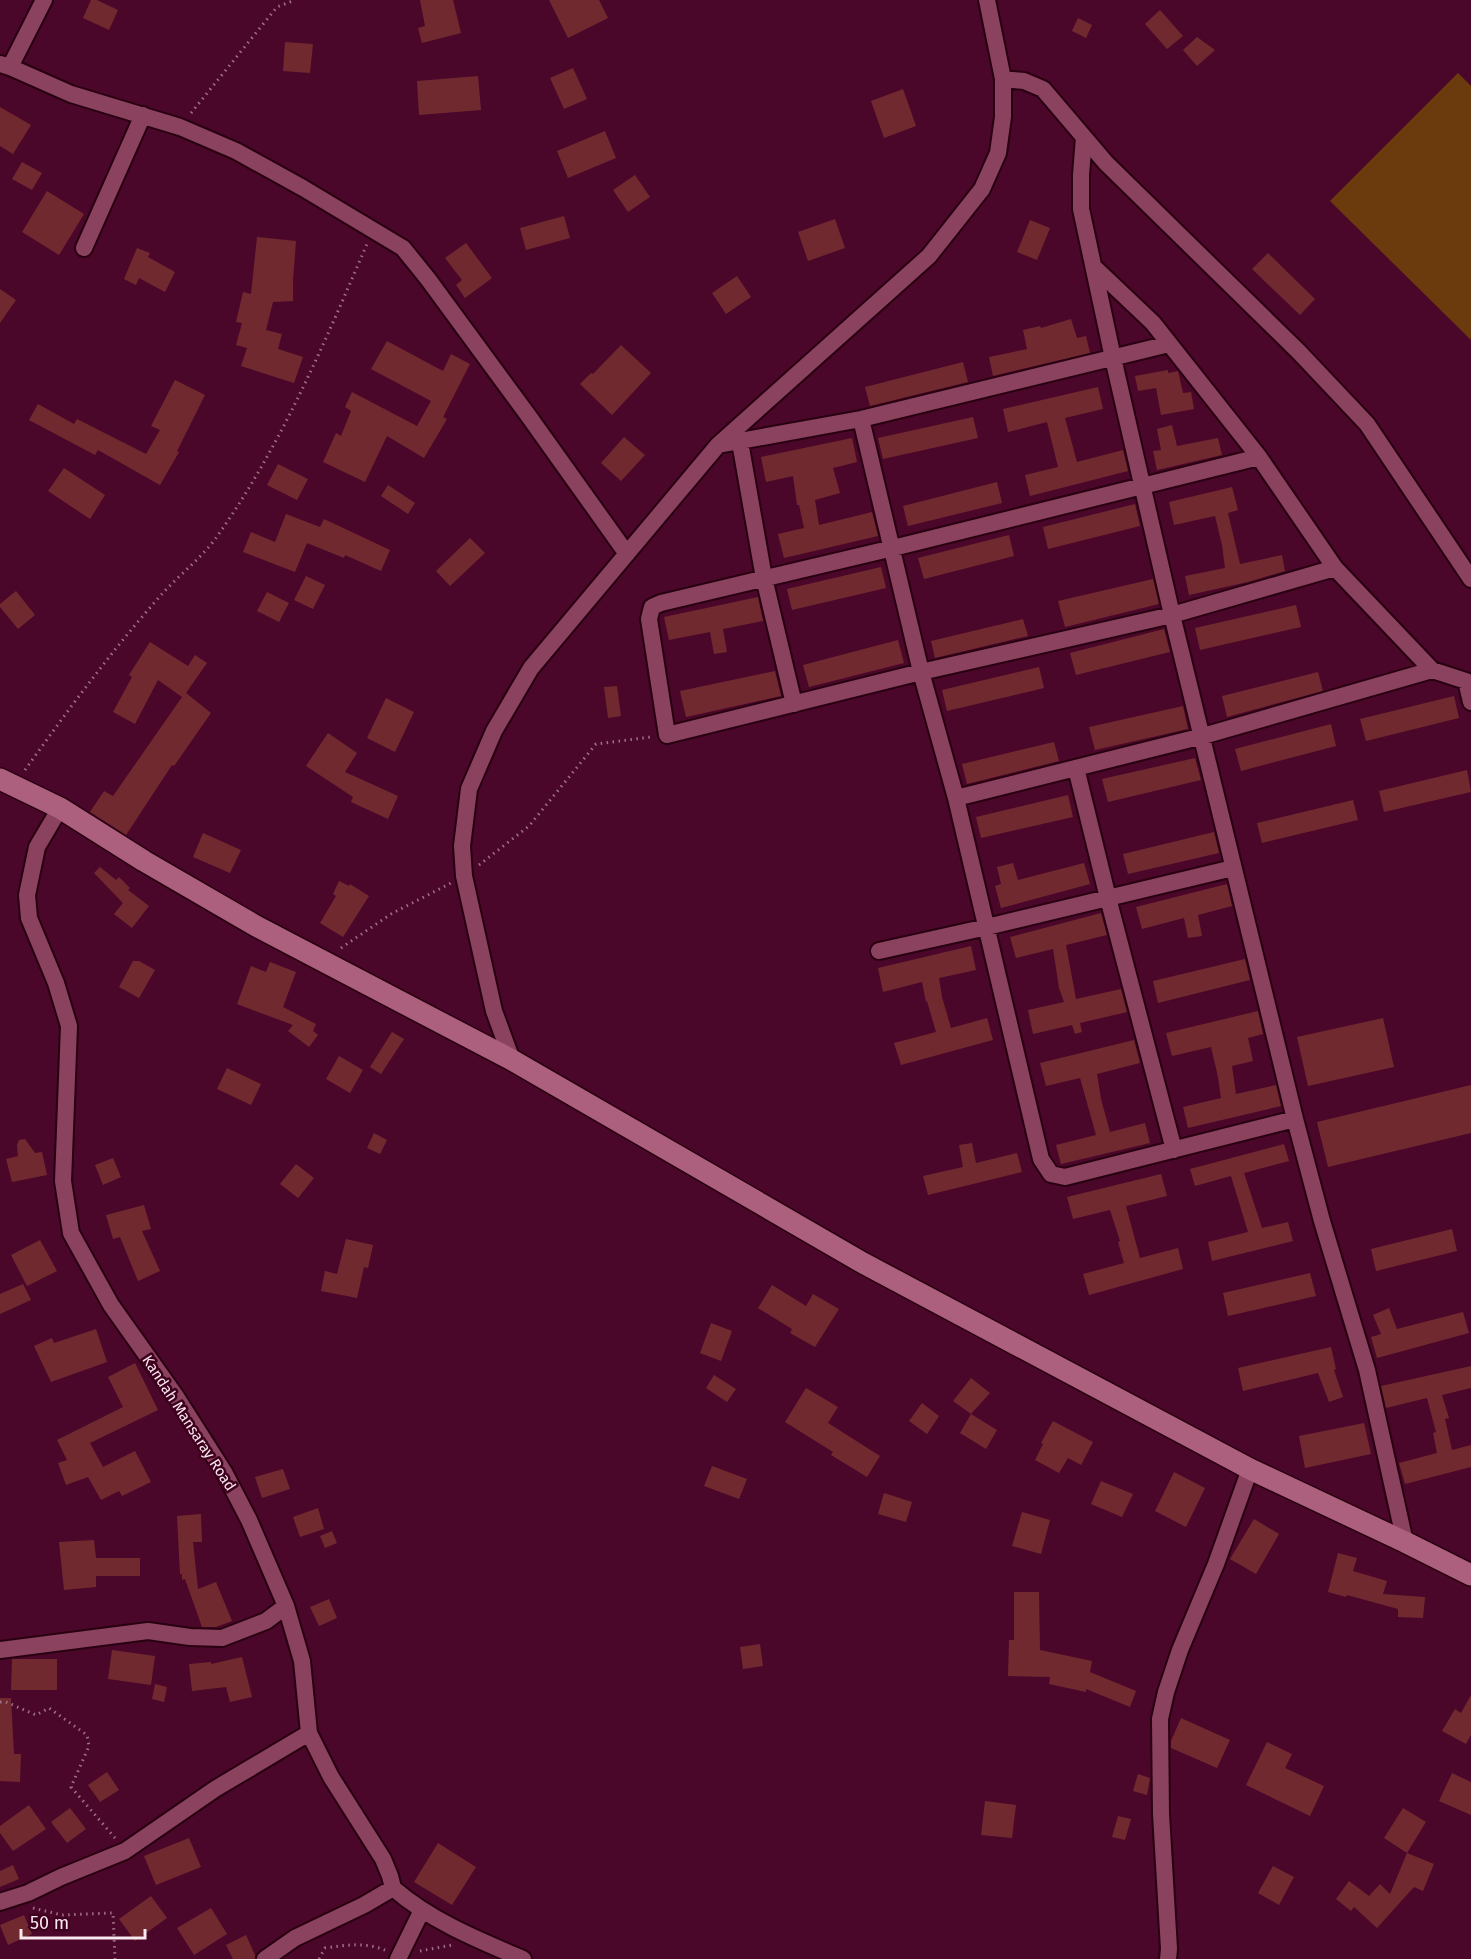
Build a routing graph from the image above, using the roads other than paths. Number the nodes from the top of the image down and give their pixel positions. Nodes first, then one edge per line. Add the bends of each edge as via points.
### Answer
1 (44, 0) edge
2 (987, 0) edge
3 (5, 66) edge
4 (1003, 79) junction
5 (143, 116) junction
6 (1084, 137) junction
7 (84, 248) dead end
8 (1094, 267) junction
9 (1169, 344) junction
10 (1113, 358) junction
11 (861, 419) junction
12 (741, 442) junction
13 (718, 445) junction
14 (1259, 457) junction
15 (1143, 484) junction
16 (893, 548) junction
17 (627, 554) junction
18 (1335, 567) junction
19 (764, 578) junction
20 (1471, 579) edge
21 (1172, 615) junction
22 (1432, 670) junction
23 (921, 672) junction
24 (1469, 680) edge
25 (1471, 702) edge
26 (794, 704) junction
27 (1203, 736) junction
28 (1077, 768) junction
29 (7, 783) edge
30 (956, 798) junction
31 (60, 808) junction
32 (1233, 868) junction
33 (1108, 898) junction
34 (987, 927) junction
35 (879, 951) dead end
36 (512, 1060) junction
37 (1295, 1119) junction
38 (1174, 1150) junction
39 (1250, 1469) junction
40 (1405, 1542) junction
41 (1471, 1575) edge
42 (286, 1606) junction
43 (0, 1650) edge
44 (309, 1733) junction
45 (393, 1888) junction
46 (0, 1902) edge
47 (422, 1910) junction
48 (399, 1957) edge
49 (265, 1959) edge
50 (523, 1959) edge
51 (1168, 1959) edge

1 - 3 street
2 - 4 street
3 - 5 street via 72,94
4 - 6 street via 1024,81 1043,89
4 - 13 street via 998,153 982,189 929,256
5 - 7 street
5 - 17 street via 180,126 236,151 403,248
6 - 8 street via 1081,209
6 - 20 street via 1367,424
8 - 9 street via 1153,322
8 - 10 street
9 - 10 street
9 - 14 street
10 - 11 street
10 - 15 street
11 - 12 street
11 - 16 street
12 - 13 street
12 - 19 street
13 - 17 street
14 - 15 street
14 - 18 street
15 - 16 street
15 - 21 street
16 - 19 street
16 - 23 street
17 - 36 street via 531,668 494,731 469,789 462,846 464,876 494,1011
18 - 21 street
18 - 22 street
19 - 26 street
19 - 26 street via 652,607 650,620 667,735
21 - 23 street
21 - 27 street
22 - 24 street
22 - 27 street
23 - 26 street
23 - 30 street
24 - 25 street
27 - 28 street
27 - 32 street
28 - 30 street
28 - 33 street
29 - 31 main road
30 - 34 street
31 - 36 main road via 256,926
31 - 42 street, Kandah Mansaray Road via 37,847 27,895 29,918 69,1026 63,1181 72,1233 111,1305 224,1472
32 - 33 street
32 - 37 street
33 - 34 street
33 - 38 street
34 - 35 street
34 - 38 street via 1041,1159 1051,1174 1065,1177
36 - 39 main road via 863,1263
37 - 38 street
37 - 40 street via 1367,1370
39 - 40 main road
39 - 51 street via 1180,1650 1160,1719
40 - 41 main road
42 - 43 street via 266,1622 222,1638 148,1631
42 - 44 street, Kandah Mansaray Road via 302,1661
44 - 45 street, Kandah Mansaray Road via 330,1777 383,1859
44 - 46 street via 215,1789 125,1851
45 - 47 street
45 - 49 street via 295,1938
47 - 48 street
47 - 50 street

